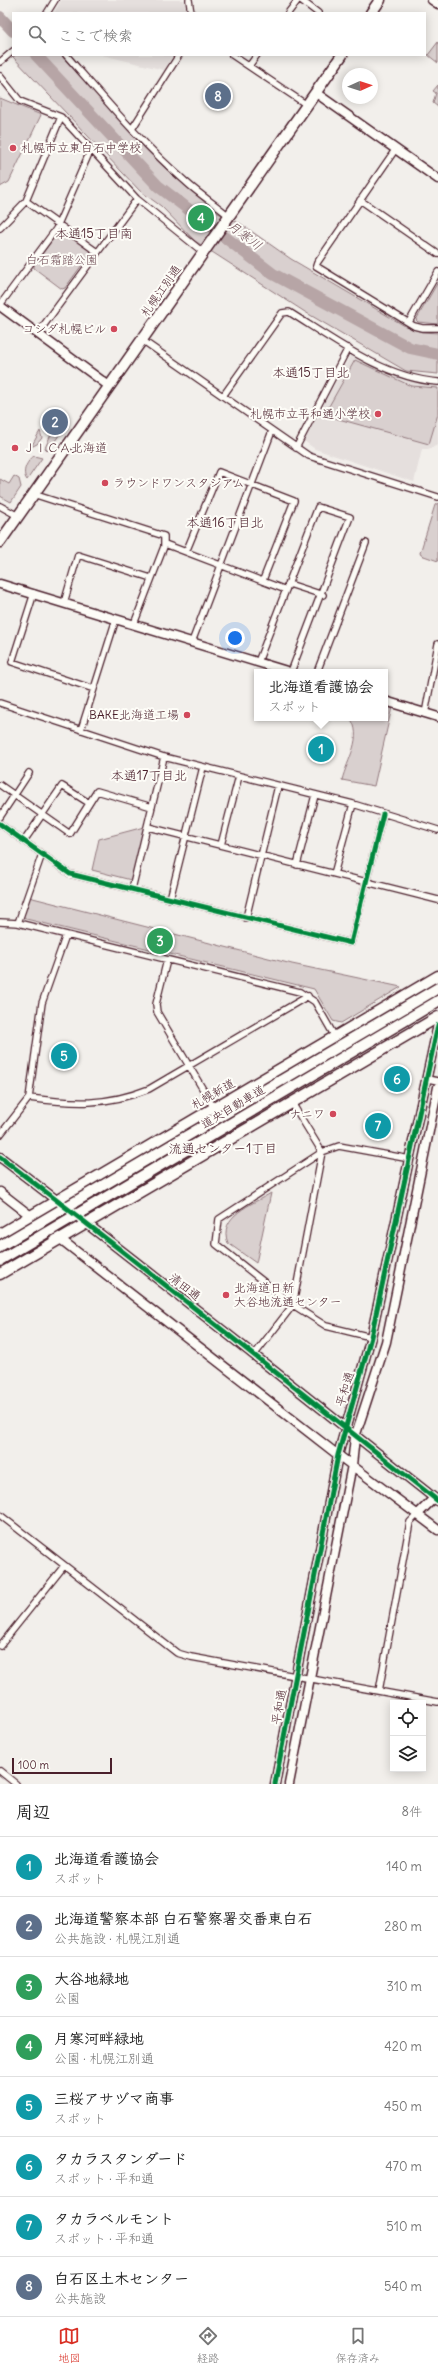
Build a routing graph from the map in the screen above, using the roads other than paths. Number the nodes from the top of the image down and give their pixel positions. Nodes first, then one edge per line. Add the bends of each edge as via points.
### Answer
1 (46, 0) edge
2 (55, 0) edge
3 (189, 0) edge
4 (299, 0) edge
5 (380, 0) edge
6 (432, 0) edge
7 (438, 4) edge
8 (51, 6) junction
9 (48, 12) edge
10 (191, 12) edge
11 (289, 12) edge
12 (317, 12) edge
13 (372, 12) edge
14 (12, 52) edge
15 (67, 56) edge
16 (178, 56) edge
17 (234, 56) edge
18 (256, 56) edge
19 (341, 56) edge
20 (0, 62) edge
21 (249, 66) junction
22 (0, 76) edge
23 (316, 93) junction
24 (307, 105) junction
25 (62, 117) junction
26 (132, 129) junction
27 (91, 149) junction
28 (395, 150) junction
29 (438, 179) edge
30 (137, 199) junction
31 (26, 200) junction
32 (360, 200) junction
33 (227, 219) junction
34 (58, 223) junction
35 (0, 228) edge
36 (206, 249) junction
37 (97, 252) junction
38 (438, 254) edge
39 (438, 272) edge
40 (0, 305) edge
41 (408, 322) junction
42 (438, 328) edge
43 (38, 333) junction
44 (142, 340) junction
45 (348, 348) junction
46 (438, 382) edge
47 (109, 386) junction
48 (223, 396) junction
49 (272, 431) junction
50 (296, 448) junction
51 (252, 486) junction
52 (33, 494) junction
53 (438, 497) edge
54 (0, 506) edge
55 (18, 516) junction
56 (0, 542) edge
57 (366, 543) dead end
58 (164, 545) junction
59 (186, 552) junction
60 (220, 565) junction
61 (151, 578) junction
62 (264, 580) junction
63 (0, 584) edge
64 (287, 587) junction
65 (34, 593) junction
66 (322, 595) junction
67 (64, 603) junction
68 (116, 619) junction
69 (134, 624) junction
70 (192, 642) junction
71 (438, 644) edge
72 (258, 662) junction
73 (281, 669) edge
74 (292, 669) edge
75 (318, 669) edge
76 (94, 689) junction
77 (388, 702) edge
78 (0, 703) edge
79 (425, 714) junction
80 (438, 718) edge
81 (81, 730) junction
82 (164, 757) junction
83 (203, 767) junction
84 (29, 773) dead end
85 (239, 776) junction
86 (0, 784) edge
87 (278, 786) junction
88 (14, 795) junction
89 (315, 795) junction
90 (89, 803) junction
91 (353, 804) junction
92 (152, 807) junction
93 (383, 814) junction
94 (43, 815) junction
95 (0, 817) edge
96 (0, 824) edge
97 (148, 827) junction
98 (438, 830) edge
99 (185, 836) junction
100 (24, 841) junction
101 (221, 845) junction
102 (42, 854) junction
103 (260, 854) junction
104 (297, 864) junction
105 (334, 874) junction
106 (366, 882) junction
107 (132, 889) junction
108 (170, 899) junction
109 (438, 900) edge
110 (246, 918) junction
111 (0, 922) edge
112 (18, 923) junction
113 (66, 935) junction
114 (167, 960) junction
115 (438, 976) edge
116 (438, 988) edge
117 (308, 996) junction
118 (438, 1001) edge
119 (438, 1017) edge
120 (438, 1025) edge
121 (335, 1037) junction
122 (188, 1066) junction
123 (428, 1079) junction
124 (438, 1081) edge
125 (438, 1087) edge
126 (29, 1098) junction
127 (292, 1102) junction
128 (214, 1108) junction
129 (0, 1135) edge
130 (322, 1152) junction
131 (0, 1157) edge
132 (410, 1159) junction
133 (0, 1192) edge
134 (57, 1201) junction
135 (30, 1217) junction
136 (86, 1224) junction
137 (0, 1234) edge
138 (62, 1239) junction
139 (0, 1246) edge
140 (0, 1260) edge
141 (0, 1274) edge
142 (293, 1305) junction
143 (371, 1337) junction
144 (254, 1354) junction
145 (344, 1427) junction
146 (355, 1437) junction
147 (338, 1455) junction
148 (352, 1465) junction
149 (436, 1500) edge
150 (418, 1514) junction
151 (0, 1515) edge
152 (438, 1530) edge
153 (64, 1566) junction
154 (0, 1646) edge
155 (294, 1675) junction
156 (308, 1678) junction
157 (378, 1691) junction
158 (438, 1702) edge
159 (0, 1771) edge
160 (16, 1784) edge
161 (275, 1784) edge
162 (289, 1784) edge

1 - 8 street
2 - 8 street
3 - 10 street
4 - 11 street
4 - 12 street
5 - 13 highway
6 - 7 street
8 - 9 street
14 - 20 street
15 - 26 street
16 - 26 street
17 - 21 street
18 - 21 street
19 - 23 highway, 札幌江別通
21 - 24 street
22 - 25 street via 20,101
23 - 24 highway, 札幌江別通
23 - 28 street
24 - 33 highway, 札幌江別通
25 - 27 street
25 - 31 street
26 - 33 street
27 - 30 street
27 - 34 street
28 - 29 street
28 - 32 street
30 - 36 street
30 - 37 street
31 - 34 street
31 - 35 street
32 - 38 street
32 - 41 street via 316,266
33 - 36 highway, 札幌江別通
34 - 37 street
34 - 40 street
36 - 44 highway, 札幌江別通
37 - 43 street
39 - 41 street
40 - 43 street
41 - 42 street via 422,328
43 - 47 street
44 - 47 highway, 札幌江別通
44 - 48 street
45 - 46 street via 401,375
45 - 48 street via 289,312 282,313
45 - 50 street
47 - 52 highway, 札幌江別通
48 - 49 street
49 - 50 street
49 - 51 street
50 - 53 street via 327,464
51 - 59 street via 220,472
51 - 60 street
51 - 62 street via 294,501
52 - 55 highway, 札幌江別通
52 - 58 street via 164,536
54 - 55 street
55 - 56 highway, 札幌江別通
57 - 75 street
58 - 59 street
58 - 61 street
59 - 60 street
60 - 62 street
60 - 70 street
61 - 67 street via 78,555
61 - 69 street
62 - 64 street
63 - 65 street
64 - 66 street
64 - 66 street via 318,507 350,517
64 - 72 street
65 - 67 street
65 - 76 street via 12,662
66 - 74 street
67 - 68 street
68 - 69 street
68 - 76 street
69 - 70 street
70 - 72 street
71 - 79 street
72 - 73 street
76 - 81 street
77 - 79 street
78 - 81 street
79 - 80 street
81 - 82 street
82 - 83 street
82 - 92 street
83 - 85 street
83 - 99 street
84 - 88 street
85 - 87 street
85 - 101 street
86 - 88 street
87 - 89 street
87 - 103 street
88 - 94 street
88 - 95 street
89 - 91 street
89 - 104 street
90 - 92 street via 96,791
90 - 94 street via 62,786
90 - 94 street via 70,834
91 - 93 street
91 - 105 street
92 - 97 street
93 - 98 street
93 - 106 street
94 - 100 street
96 - 100 street
97 - 99 street
97 - 107 street
99 - 101 street
99 - 108 street
100 - 102 street
101 - 103 street
102 - 107 street via 70,874
102 - 112 street
103 - 104 street
103 - 110 street
104 - 105 street
105 - 106 street
106 - 109 street
106 - 110 street via 351,943
107 - 108 street
108 - 110 street
111 - 112 street
112 - 113 street
113 - 114 street
113 - 126 street via 42,1003
114 - 117 street
114 - 122 street via 156,1004 157,1012
115 - 121 highway, 札幌新道
116 - 139 highway, 道央自動車道, bridge
117 - 121 street via 315,1002
117 - 122 street
118 - 140 highway, 道央自動車道, bridge
119 - 127 highway
120 - 123 street, 平和通
121 - 128 highway, 札幌新道
122 - 126 street via 149,1089 111,1101 83,1104
122 - 128 street
123 - 124 street
123 - 132 street, 平和通
125 - 146 street, 平和通 via 386,1342
126 - 129 street
127 - 130 street
127 - 136 highway
128 - 134 highway, 札幌新道
130 - 132 street via 339,1146
130 - 142 street
130 - 142 street via 218,1219 216,1244
131 - 134 street, 清田通
132 - 143 street, 平和通
133 - 135 street
134 - 135 highway, 札幌新道
134 - 136 street, 清田通
135 - 137 highway, 札幌新道
135 - 138 street
136 - 138 highway
136 - 144 street, 清田通
138 - 141 highway
138 - 147 street
142 - 143 street via 326,1326
142 - 144 street
143 - 145 street, 平和通
144 - 145 street, 清田通
145 - 146 street, 清田通
145 - 147 street, 平和通
146 - 148 street, 平和通
146 - 149 street, 清田通
147 - 148 street
147 - 155 street, 平和通
148 - 150 street
148 - 156 street, 平和通
149 - 150 street
150 - 152 street
150 - 157 street via 410,1522
151 - 153 street
153 - 154 street
153 - 155 street via 177,1653
155 - 156 street
155 - 161 street, 平和通
156 - 157 street
156 - 162 street, 平和通
157 - 158 street
159 - 160 street

